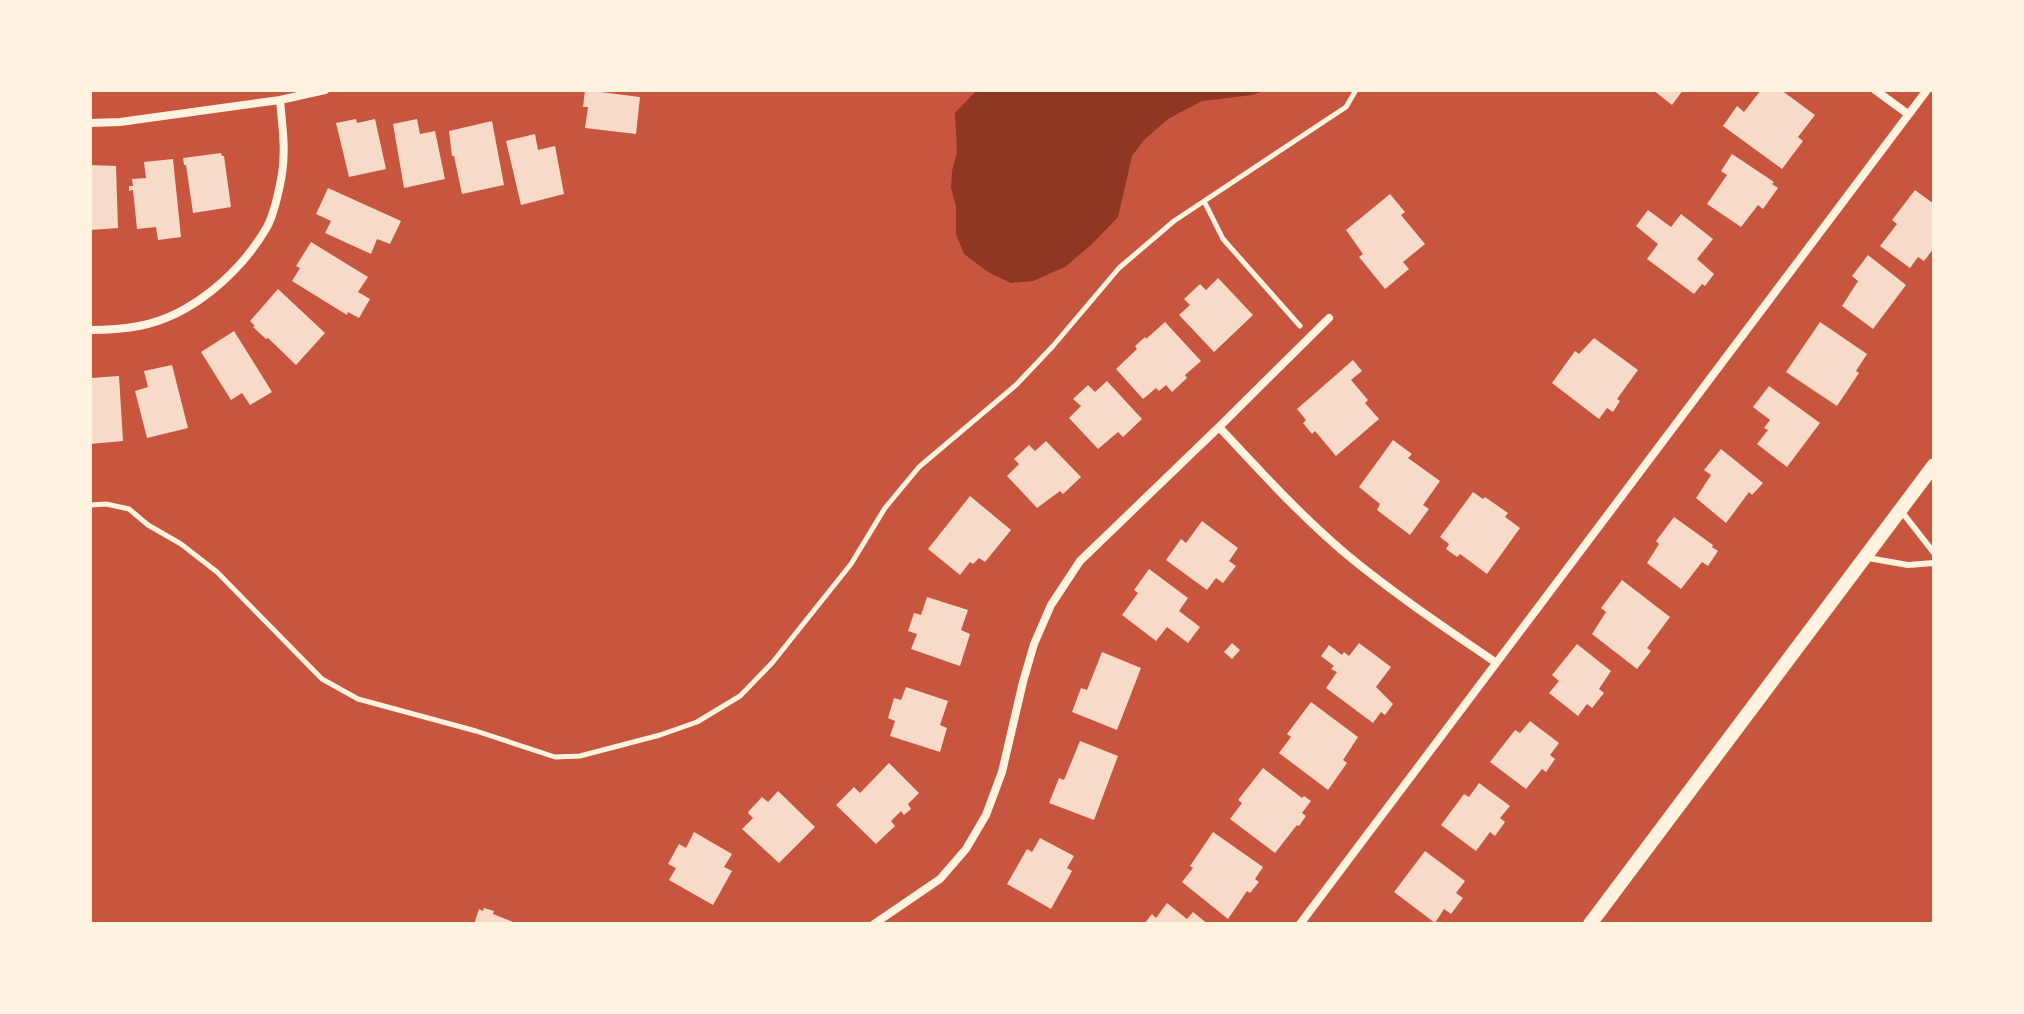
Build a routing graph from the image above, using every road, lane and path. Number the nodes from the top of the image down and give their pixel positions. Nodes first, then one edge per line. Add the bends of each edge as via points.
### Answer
1 (325, 90) edge
2 (1356, 90) edge
3 (1875, 90) edge
4 (1927, 90) edge
5 (280, 100) junction
6 (1908, 114) junction
7 (90, 123) edge
8 (1204, 201) junction
9 (1292, 316) dead end
10 (1329, 318) dead end
11 (90, 330) edge
12 (1219, 427) junction
13 (1934, 465) edge
14 (90, 505) edge
15 (1900, 510) junction
16 (1934, 553) edge
17 (1865, 557) junction
18 (1934, 563) edge
19 (1495, 662) junction
20 (874, 924) edge
21 (1300, 924) edge
22 (1590, 924) edge

1 - 5 street
2 - 8 path via 1346,107
3 - 6 street
4 - 6 street
5 - 7 street
5 - 11 street via 283,171 268,224 250,251 223,281 170,316 141,326
6 - 19 street
8 - 9 path via 1223,239
8 - 14 path via 1119,268 1016,385 919,467 885,508 851,564 740,696 697,722 660,735 580,756 555,757 358,699 322,679 217,572 181,544 129,509
10 - 12 street
12 - 19 street via 1344,552
12 - 20 street via 1080,561 1051,605 1034,644 986,815 940,879
13 - 15 street
15 - 16 lane
15 - 17 street
17 - 18 lane via 1908,565
17 - 22 street
19 - 21 street

